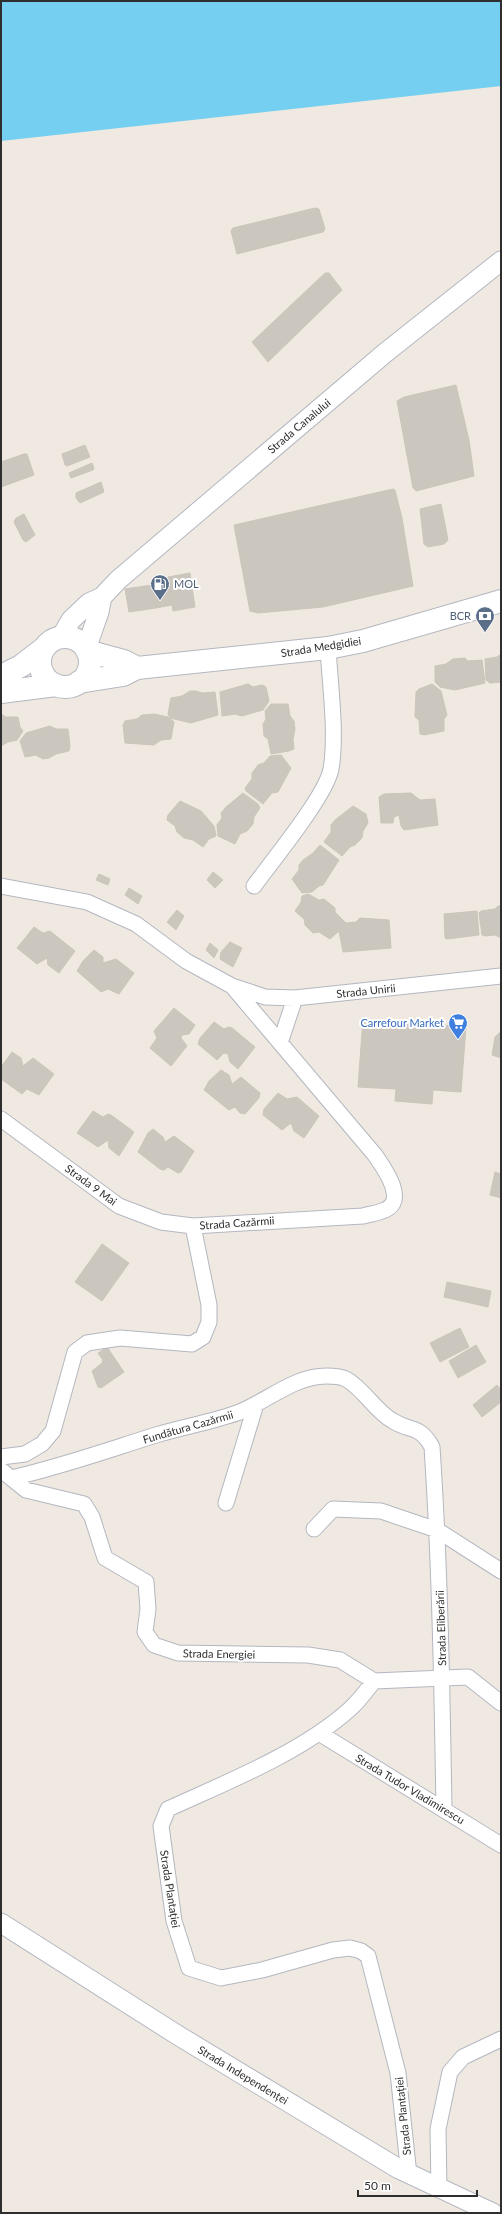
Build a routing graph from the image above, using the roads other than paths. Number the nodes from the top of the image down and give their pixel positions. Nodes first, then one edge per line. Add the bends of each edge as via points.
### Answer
1 (501, 261) edge
2 (102, 598) junction
3 (501, 601) edge
4 (52, 643) junction
5 (328, 648) junction
6 (87, 650) junction
7 (137, 668) junction
8 (1, 676) edge
9 (80, 682) junction
10 (56, 685) junction
11 (1, 692) edge
12 (1, 886) edge
13 (254, 886) dead end
14 (501, 976) edge
15 (232, 986) junction
16 (295, 998) junction
17 (280, 1043) junction
18 (1, 1119) edge
19 (193, 1226) junction
20 (256, 1404) junction
21 (432, 1447) joint
22 (1, 1457) edge
23 (6, 1474) edge
24 (226, 1503) dead end
25 (314, 1529) dead end
26 (437, 1530) junction
27 (501, 1571) edge
28 (442, 1678) junction
29 (374, 1681) junction
30 (501, 1703) edge
31 (319, 1733) junction
32 (444, 1809) junction
33 (501, 1845) edge
34 (1, 1923) edge
35 (501, 2039) edge
36 (409, 2175) junction
37 (439, 2190) junction
38 (493, 2213) edge

1 - 2 street, Strada Canalului via 373,363 124,575
2 - 4 street, Strada Canalului via 89,603
2 - 6 street, Strada Canalului
3 - 5 main road, Strada Medgidiei via 363,641
4 - 6 main road via 75,639
4 - 8 main road via 21,666
4 - 10 main road via 41,656 42,670 50,682
5 - 7 main road, Strada Medgidiei
5 - 13 street via 333,747 330,771 318,797
6 - 7 main road via 124,661
6 - 9 main road via 89,668
7 - 9 main road, Strada Medgidiei via 123,675
9 - 10 main road via 68,686
10 - 11 main road
12 - 15 street via 87,902 136,924 186,961
14 - 16 street, Strada Unirii
15 - 16 street, Strada Unirii via 264,997
15 - 17 street, Strada Cazărmii
16 - 17 street
17 - 19 street, Strada Cazărmii via 375,1155 395,1191 392,1203 386,1210 363,1216
18 - 19 street, Strada 9 Mai via 119,1206 161,1222
19 - 22 street, Strada Cazărmii via 209,1305 209,1322 203,1337 192,1344 120,1338 87,1343 74,1352 53,1431 42,1444 25,1454
20 - 21 street, Fundătura Cazărmii via 305,1378 335,1376 358,1387 378,1410 394,1422 414,1428 427,1438
20 - 23 street, Fundătura Cazărmii via 207,1423 158,1435 40,1472
20 - 24 street
21 - 26 street, Strada Eliberării
23 - 29 street, Strada Energiei via 26,1490 84,1504 92,1517 105,1558 146,1582 148,1608 145,1632 154,1645 178,1653 308,1655 340,1660
25 - 26 street via 334,1509 381,1511
26 - 27 street
26 - 28 street, Strada Eliberării
28 - 29 street
28 - 30 street via 468,1677
28 - 32 street, Strada Eliberării
29 - 31 street, Strada Plantației via 351,1708
31 - 32 street, Strada Tudor Vladimirescu
31 - 36 street, Strada Plantației via 255,1769 168,1809 161,1826 174,1921 189,1968 220,1978 262,1970 333,1950 350,1948 368,1956 398,2073
32 - 33 street, Strada Tudor Vladimirescu
34 - 36 street, Strada Independenței via 178,2036
35 - 37 street via 463,2057 450,2072 438,2128
36 - 37 street, Strada Independenței
37 - 38 street, Strada Independenței

